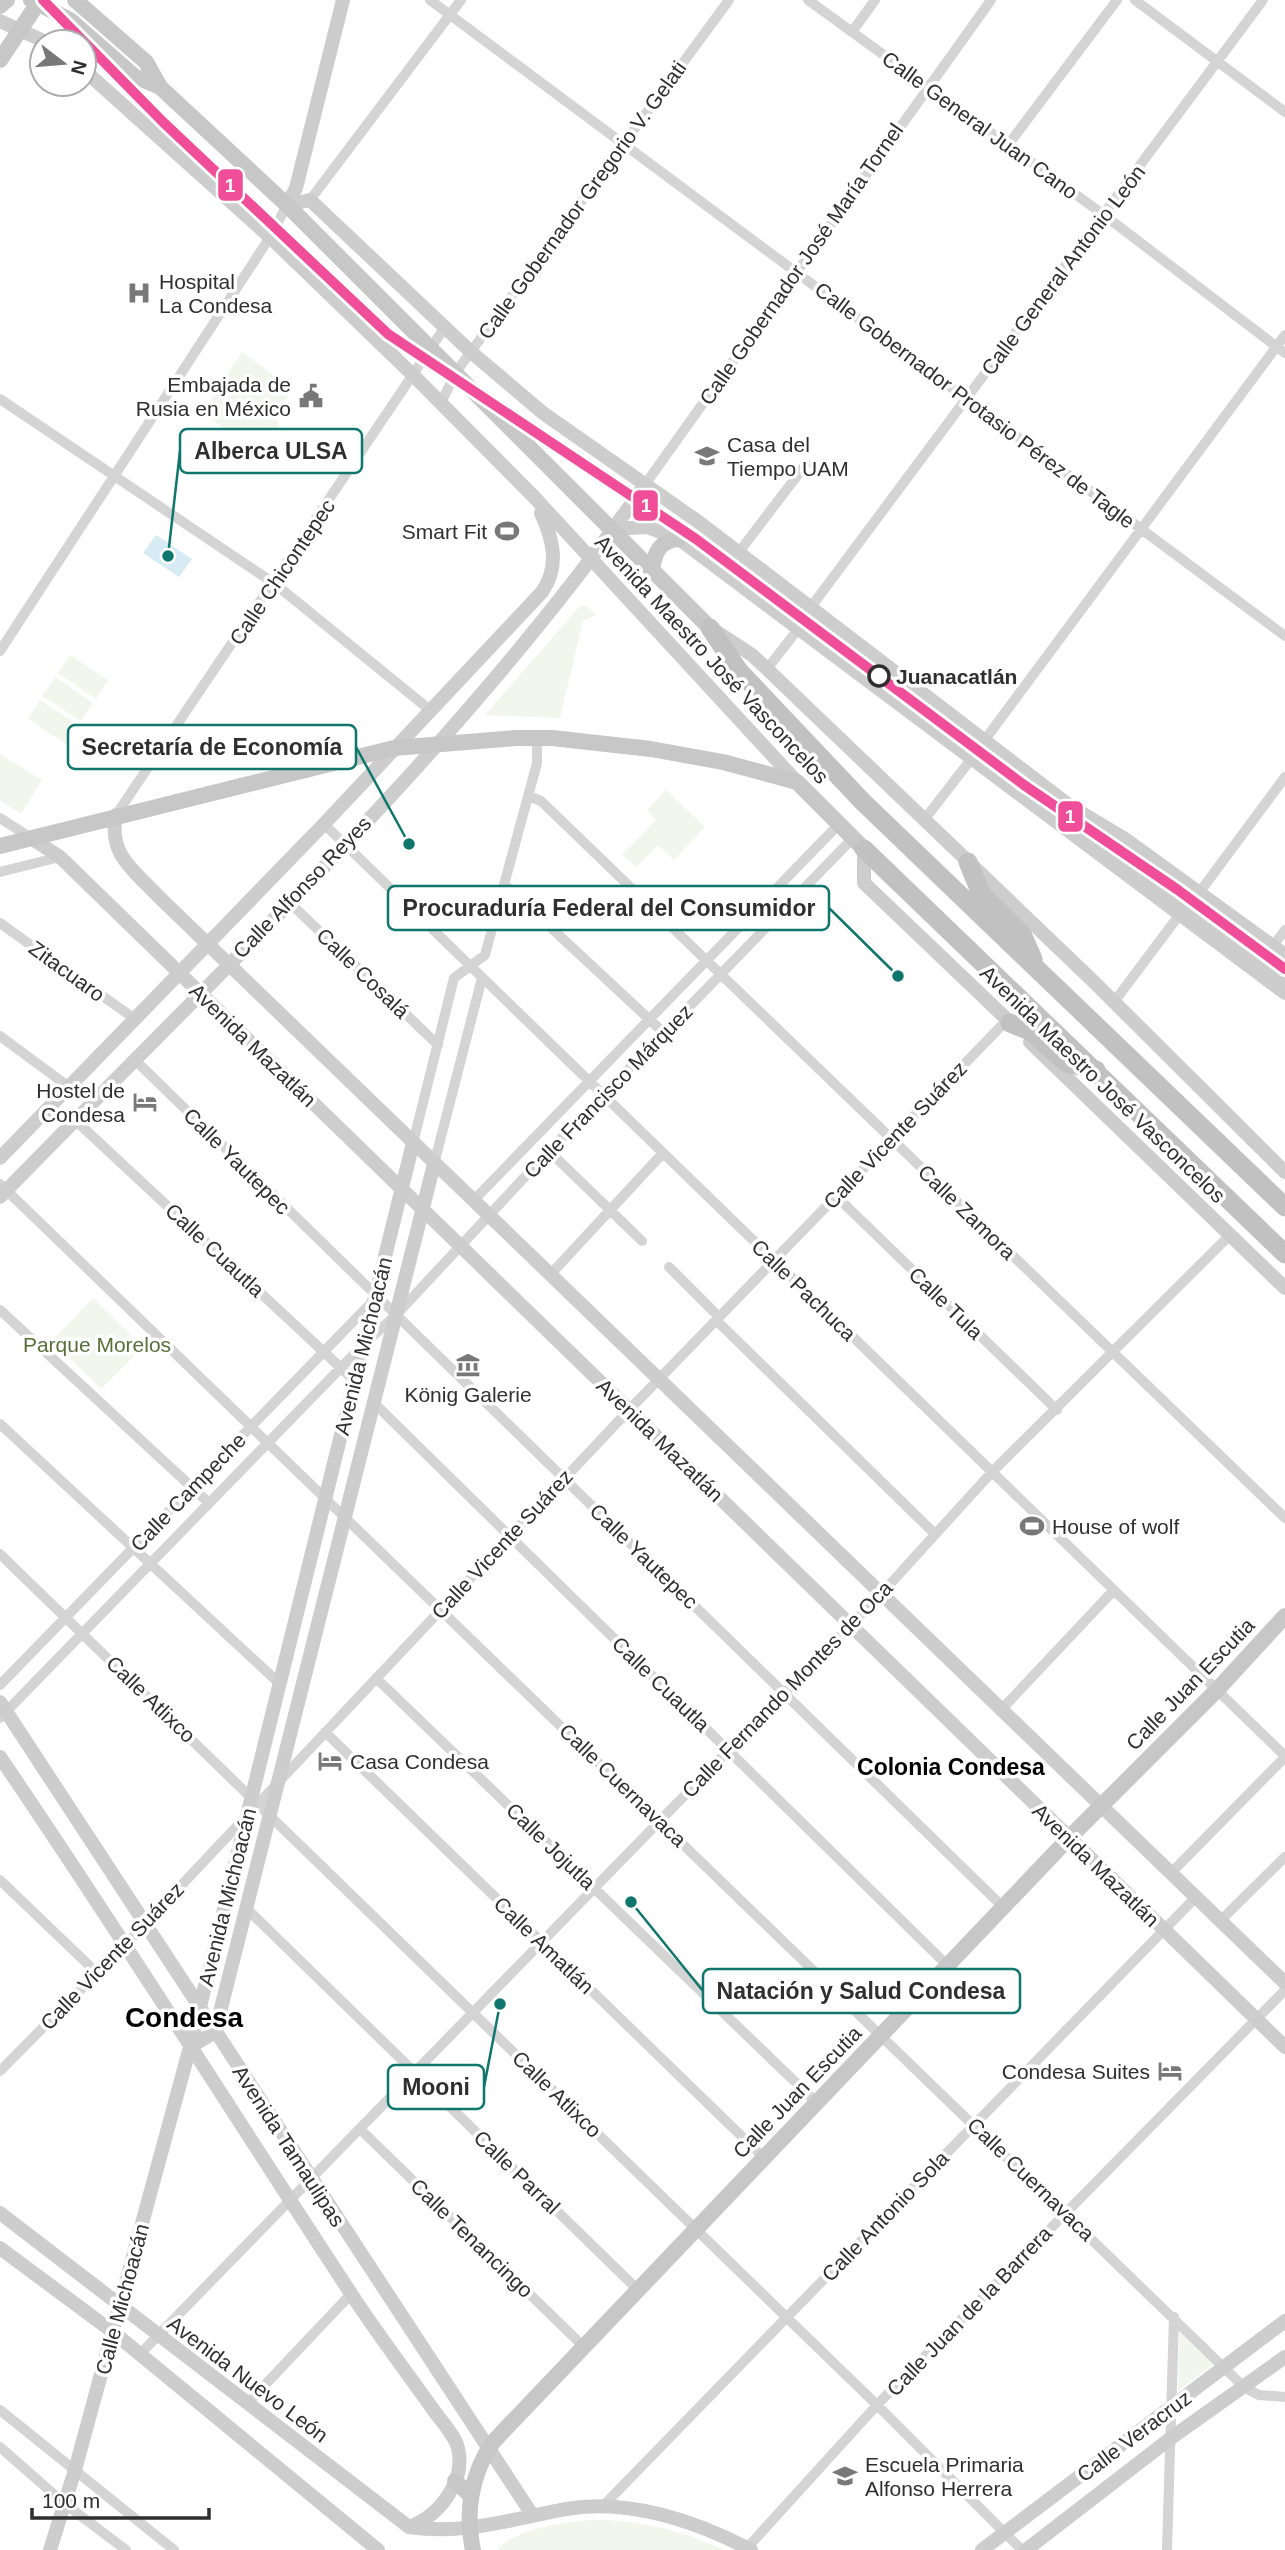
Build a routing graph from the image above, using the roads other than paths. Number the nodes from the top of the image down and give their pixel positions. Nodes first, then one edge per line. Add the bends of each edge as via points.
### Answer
1 (7, 0) edge
2 (75, 0) edge
3 (343, 0) edge
4 (429, 0) edge
5 (461, 0) edge
6 (729, 0) edge
7 (808, 0) edge
8 (875, 0) edge
9 (991, 0) edge
10 (1118, 0) edge
11 (1135, 0) edge
12 (1264, 0) edge
13 (37, 1) edge
14 (0, 6) edge
15 (450, 15) junction
16 (0, 21) edge
17 (21, 30) junction
18 (852, 32) junction
19 (28, 33) edge
20 (0, 60) edge
21 (1218, 62) junction
22 (98, 82) edge
23 (927, 86) junction
24 (160, 87) junction
25 (1285, 112) edge
26 (625, 143) junction
27 (1008, 145) junction
28 (310, 200) junction
29 (287, 205) junction
30 (1104, 215) junction
31 (270, 237) junction
32 (795, 272) junction
33 (445, 327) junction
34 (1285, 335) edge
35 (432, 347) junction
36 (1281, 350) edge
37 (471, 352) junction
38 (456, 372) junction
39 (414, 375) junction
40 (0, 398) edge
41 (967, 398) junction
42 (441, 403) junction
43 (806, 464) dead end
44 (115, 476) junction
45 (645, 485) junction
46 (535, 498) junction
47 (1141, 528) junction
48 (614, 529) junction
49 (678, 539) junction
50 (740, 552) junction
51 (591, 562) junction
52 (652, 569) junction
53 (275, 583) junction
54 (811, 607) junction
55 (709, 628) junction
56 (799, 628) junction
57 (1285, 636) edge
58 (0, 651) edge
59 (767, 669) junction
60 (429, 710) junction
61 (537, 738) junction
62 (984, 741) junction
63 (442, 742) junction
64 (394, 748) junction
65 (972, 758) junction
66 (1285, 777) edge
67 (797, 782) junction
68 (527, 800) junction
69 (1070, 806) junction
70 (116, 816) junction
71 (0, 818) edge
72 (924, 820) junction
73 (324, 824) junction
74 (839, 824) junction
75 (31, 838) junction
76 (859, 843) junction
77 (344, 844) junction
78 (0, 846) edge
79 (60, 857) junction
80 (968, 862) junction
81 (0, 872) edge
82 (504, 884) junction
83 (1199, 892) junction
84 (289, 902) junction
85 (1180, 914) junction
86 (0, 923) edge
87 (1285, 930) edge
88 (207, 944) junction
89 (1279, 951) edge
90 (706, 960) junction
91 (227, 964) junction
92 (471, 967) junction
93 (1038, 970) junction
94 (179, 973) junction
95 (720, 974) junction
96 (482, 978) junction
97 (1285, 979) edge
98 (199, 993) junction
99 (1285, 993) edge
100 (1114, 1002) junction
101 (135, 1019) junction
102 (649, 1019) junction
103 (1008, 1021) junction
104 (664, 1033) junction
105 (0, 1036) edge
106 (438, 1045) junction
107 (134, 1059) junction
108 (1097, 1070) junction
109 (589, 1081) junction
110 (69, 1087) junction
111 (603, 1095) junction
112 (75, 1120) junction
113 (891, 1139) junction
114 (413, 1143) junction
115 (3, 1150) edge
116 (549, 1151) junction
117 (663, 1153) junction
118 (434, 1164) junction
119 (1285, 1172) edge
120 (401, 1190) junction
121 (2, 1191) edge
122 (836, 1196) junction
123 (473, 1201) junction
124 (1285, 1206) edge
125 (422, 1210) junction
126 (610, 1210) junction
127 (489, 1216) junction
128 (1230, 1235) junction
129 (642, 1241) dead end
130 (460, 1246) junction
131 (1285, 1254) edge
132 (775, 1261) junction
133 (669, 1267) dead end
134 (550, 1275) junction
135 (1285, 1288) edge
136 (376, 1297) junction
137 (0, 1310) edge
138 (396, 1315) junction
139 (717, 1319) junction
140 (364, 1344) junction
141 (325, 1352) junction
142 (1114, 1354) junction
143 (341, 1367) junction
144 (658, 1379) junction
145 (355, 1381) junction
146 (374, 1404) junction
147 (629, 1410) junction
148 (1057, 1410) junction
149 (0, 1424) edge
150 (252, 1427) junction
151 (268, 1443) junction
152 (992, 1472) junction
153 (564, 1479) junction
154 (193, 1488) junction
155 (325, 1500) junction
156 (209, 1503) junction
157 (345, 1518) junction
158 (1285, 1518) edge
159 (935, 1534) junction
160 (510, 1536) junction
161 (133, 1549) junction
162 (0, 1554) edge
163 (149, 1564) junction
164 (1114, 1590) junction
165 (881, 1594) junction
166 (441, 1609) junction
167 (1285, 1616) edge
168 (66, 1618) junction
169 (850, 1625) junction
170 (82, 1633) junction
171 (376, 1678) junction
172 (0, 1685) edge
173 (280, 1685) junction
174 (1217, 1690) junction
175 (784, 1693) junction
176 (1007, 1704) junction
177 (2, 1710) edge
178 (325, 1732) junction
179 (728, 1751) junction
180 (1285, 1756) edge
181 (0, 1757) edge
182 (279, 1779) junction
183 (252, 1804) junction
184 (1101, 1805) junction
185 (270, 1813) junction
186 (660, 1821) junction
187 (1069, 1838) junction
188 (1285, 1857) edge
189 (1171, 1873) junction
190 (0, 1880) edge
191 (594, 1888) junction
192 (1196, 1897) junction
193 (1003, 1907) junction
194 (246, 1908) junction
195 (1220, 1920) junction
196 (144, 1925) junction
197 (1162, 1929) junction
198 (542, 1942) junction
199 (127, 1943) junction
200 (947, 1965) junction
201 (97, 1973) junction
202 (1285, 1983) edge
203 (1285, 1990) edge
204 (199, 2009) junction
205 (473, 2013) junction
206 (1256, 2020) junction
207 (215, 2032) junction
208 (881, 2035) junction
209 (190, 2047) junction
210 (1285, 2047) edge
211 (0, 2052) edge
212 (9, 2061) junction
213 (0, 2071) edge
214 (415, 2073) junction
215 (816, 2102) junction
216 (974, 2124) junction
217 (360, 2129) junction
218 (764, 2158) junction
219 (310, 2180) junction
220 (292, 2200) junction
221 (1065, 2212) junction
222 (0, 2213) edge
223 (696, 2228) junction
224 (0, 2248) edge
225 (637, 2289) junction
226 (351, 2294) junction
227 (120, 2307) junction
228 (1174, 2317) junction
229 (786, 2318) junction
230 (1285, 2321) edge
231 (113, 2332) junction
232 (158, 2337) junction
233 (584, 2347) junction
234 (140, 2354) junction
235 (1285, 2357) edge
236 (1224, 2367) junction
237 (1245, 2388) junction
238 (1285, 2396) edge
239 (247, 2404) junction
240 (877, 2405) junction
241 (1172, 2407) junction
242 (0, 2410) edge
243 (466, 2413) junction
244 (446, 2427) junction
245 (1171, 2438) junction
246 (0, 2448) edge
247 (489, 2448) junction
248 (75, 2470) junction
249 (455, 2481) junction
250 (470, 2495) junction
251 (65, 2504) junction
252 (604, 2505) junction
253 (533, 2516) junction
254 (409, 2527) junction
255 (468, 2530) junction
256 (1004, 2533) junction
257 (749, 2549) edge
258 (50, 2550) edge
259 (126, 2550) edge
260 (174, 2550) edge
261 (376, 2550) edge
262 (473, 2550) edge
263 (982, 2550) edge
264 (1024, 2550) edge
265 (1167, 2550) edge

1 - 14 main road
2 - 24 main road, Avenida Maestro José Vasconcelos via 146,62
3 - 29 main road via 299,178
4 - 15 street, Calle Gobernador Protasio Pérez de Tagle
5 - 15 street
6 - 26 street, Calle Gobernador Gregorio V. Gelati
7 - 18 street, Calle General Juan Cano
8 - 18 street
9 - 23 street, Calle Gobernador José María Tornel
10 - 27 street
11 - 21 street
12 - 21 street, Calle General Antonio León
13 - 17 main road
13 - 24 main road, Avenida Maestro José Vasconcelos via 70,20 134,76
15 - 26 street, Calle Gobernador Protasio Pérez de Tagle
15 - 28 street
16 - 17 main road
17 - 19 main road
17 - 20 main road
18 - 23 street, Calle General Juan Cano
21 - 25 street
21 - 30 street, Calle General Antonio León
22 - 31 main road, Avenida Maestro José Vasconcelos
23 - 27 street, Calle General Juan Cano
23 - 32 street, Calle Gobernador José María Tornel
24 - 29 main road, Avenida Maestro José Vasconcelos
26 - 32 street, Calle Gobernador Protasio Pérez de Tagle
26 - 37 street, Calle Gobernador Gregorio V. Gelati
27 - 30 street, Calle General Juan Cano
28 - 29 main road
28 - 33 main road
29 - 31 street
29 - 35 main road, Avenida Maestro José Vasconcelos
30 - 36 street, Calle General Juan Cano
30 - 41 street, Calle General Antonio León
31 - 39 main road, Avenida Maestro José Vasconcelos
31 - 44 street
32 - 41 street, Calle Gobernador Protasio Pérez de Tagle
32 - 45 street, Calle Gobernador José María Tornel
33 - 35 street, Calle Chicontepec
33 - 37 main road
34 - 36 street
35 - 38 main road, Avenida Maestro José Vasconcelos
35 - 39 street, Calle Chicontepec
36 - 47 street
37 - 38 street, Calle Gobernador Gregorio V. Gelati
37 - 45 main road via 543,413
38 - 42 street, Calle Gobernador Gregorio V. Gelati
38 - 48 main road, Avenida Maestro José Vasconcelos
39 - 42 main road, Avenida Maestro José Vasconcelos
39 - 53 street, Calle Chicontepec
40 - 44 street
41 - 47 street, Calle Gobernador Protasio Pérez de Tagle
41 - 54 street, Calle General Antonio León
42 - 46 main road, Avenida Maestro José Vasconcelos
43 - 50 street
44 - 53 street
44 - 58 street
45 - 48 main road, Calle Gobernador José María Tornel
45 - 50 main road
46 - 51 main road, Avenida Maestro José Vasconcelos
46 - 60 main road, Calle Alfonso Reyes via 553,547 548,583
47 - 57 street, Calle Gobernador Protasio Pérez de Tagle
47 - 62 street
48 - 49 main road via 647,527
48 - 51 main road, Calle Alfonso Reyes
48 - 52 main road, Avenida Maestro José Vasconcelos
49 - 52 main road via 658,549
49 - 56 main road
50 - 54 main road
51 - 63 main road, Calle Alfonso Reyes
51 - 67 main road, Avenida Maestro José Vasconcelos
52 - 55 main road, Avenida Maestro José Vasconcelos
53 - 60 street
53 - 70 street, Calle Chicontepec
54 - 62 main road
55 - 59 main road, Avenida Maestro José Vasconcelos via 752,654
55 - 93 highway via 739,671 863,802
56 - 59 street
56 - 65 main road
59 - 72 main road, Avenida Maestro José Vasconcelos
60 - 64 main road, Calle Alfonso Reyes
61 - 63 main road
61 - 67 main road via 672,752
61 - 68 street, Avenida Michoacán via 537,763
62 - 69 main road
63 - 64 main road
63 - 77 main road, Calle Alfonso Reyes
64 - 70 main road
64 - 73 main road, Calle Alfonso Reyes
65 - 72 street
65 - 85 main road
66 - 83 street
67 - 74 main road, Avenida Maestro José Vasconcelos
68 - 82 street, Avenida Michoacán
68 - 90 street, Calle Zamora via 541,801
69 - 83 main road
69 - 97 main road via 1113,850
70 - 75 main road
70 - 88 main road, Avenida Mazatlán via 112,834 120,854
71 - 75 street
72 - 80 main road, Avenida Maestro José Vasconcelos
73 - 77 street, Calle Pachuca
73 - 88 main road, Calle Alfonso Reyes
74 - 76 main road, Avenida Maestro José Vasconcelos
74 - 90 street, Calle Francisco Márquez
75 - 78 main road
75 - 79 main road, Avenida Mazatlán
76 - 95 street, Calle Francisco Márquez
76 - 103 main road, Avenida Maestro José Vasconcelos via 864,883
76 - 108 highway
77 - 84 main road, Calle Alfonso Reyes
77 - 92 street, Calle Pachuca
79 - 81 street
79 - 94 main road, Avenida Mazatlán
80 - 93 highway via 981,894 1022,934
80 - 100 main road, Avenida Maestro José Vasconcelos
82 - 92 street, Avenida Michoacán via 485,955
82 - 102 street
83 - 89 main road
84 - 91 main road, Calle Alfonso Reyes
84 - 106 street, Calle Cosalá
85 - 99 main road
85 - 100 street
86 - 101 street, Zitacuaro
87 - 89 street
88 - 91 main road, Avenida Mazatlán
88 - 94 main road, Calle Alfonso Reyes
90 - 95 street, Calle Zamora
90 - 102 street, Calle Francisco Márquez
91 - 98 main road, Calle Alfonso Reyes
91 - 114 main road, Avenida Mazatlán
92 - 96 street, Calle Pachuca
92 - 106 street, Avenida Michoacán via 454,978
93 - 124 highway
94 - 98 main road, Avenida Mazatlán
94 - 101 main road, Calle Alfonso Reyes
95 - 104 street, Calle Francisco Márquez
95 - 113 street, Calle Zamora
96 - 109 street, Calle Pachuca
96 - 118 street, Avenida Michoacán
98 - 107 main road, Calle Alfonso Reyes
98 - 120 main road, Avenida Mazatlán
100 - 119 main road, Avenida Maestro José Vasconcelos
101 - 110 main road, Calle Alfonso Reyes
102 - 104 street
102 - 109 street, Calle Francisco Márquez
103 - 108 highway via 1030,1031 1067,1063
103 - 113 street, Calle Vicente Suárez
103 - 128 main road, Avenida Maestro José Vasconcelos
104 - 111 street, Calle Francisco Márquez
105 - 110 street
106 - 114 street, Avenida Michoacán
107 - 112 main road, Calle Alfonso Reyes
107 - 136 street, Calle Yautepec
108 - 131 highway
109 - 111 street, Calle Pachuca
109 - 123 street, Calle Francisco Márquez
110 - 115 main road, Calle Alfonso Reyes
111 - 116 street, Calle Francisco Márquez
111 - 117 street, Calle Pachuca
112 - 121 main road, Calle Alfonso Reyes
112 - 141 street, Calle Cuautla
113 - 122 street, Calle Vicente Suárez
113 - 142 street, Calle Zamora
114 - 118 main road, Avenida Mazatlán
114 - 120 main road, Avenida Michoacán
116 - 126 street
116 - 127 street, Calle Francisco Márquez
117 - 126 street
117 - 132 street, Calle Pachuca
118 - 123 main road, Avenida Mazatlán
118 - 125 main road, Avenida Michoacán
120 - 125 main road, Avenida Mazatlán
120 - 136 main road, Avenida Michoacán
121 - 150 street, Calle Cuernavaca
122 - 132 street, Calle Vicente Suárez
122 - 148 street, Calle Tula
123 - 127 main road, Avenida Mazatlán
125 - 130 main road, Avenida Mazatlán
125 - 138 main road, Avenida Michoacán
126 - 129 street
126 - 134 street
127 - 130 street, Calle Francisco Márquez
127 - 134 main road, Avenida Mazatlán
128 - 135 main road, Avenida Maestro José Vasconcelos
128 - 142 street, Calle Fernando Montes de Oca
130 - 138 street, Calle Francisco Márquez
130 - 147 main road, Avenida Mazatlán
132 - 139 street, Calle Vicente Suárez
132 - 152 street, Calle Pachuca
133 - 139 street
134 - 144 main road, Avenida Mazatlán
136 - 138 street, Calle Yautepec
136 - 140 main road, Avenida Michoacán
136 - 141 street, Calle Campeche
137 - 154 street
138 - 140 street, Calle Francisco Márquez
138 - 146 main road, Avenida Michoacán
138 - 153 street, Calle Yautepec
139 - 144 street, Calle Vicente Suárez
139 - 159 street
140 - 143 street, Calle Campeche
140 - 145 main road, Avenida Michoacán
141 - 143 street, Calle Cuautla
141 - 150 street, Calle Campeche
142 - 148 street, Calle Fernando Montes de Oca
142 - 158 street, Calle Zamora
143 - 145 street, Calle Cuautla
143 - 151 street, Calle Campeche
144 - 147 street, Calle Vicente Suárez
144 - 165 main road, Avenida Mazatlán
145 - 155 main road, Avenida Michoacán
146 - 157 main road, Avenida Michoacán
146 - 160 street, Calle Cuautla
147 - 153 street, Calle Vicente Suárez
147 - 169 main road, Avenida Mazatlán
148 - 152 street, Calle Fernando Montes de Oca
149 - 161 street
150 - 151 street, Calle Cuernavaca
150 - 154 street, Calle Campeche
151 - 155 street, Calle Cuernavaca
151 - 156 street, Calle Campeche
152 - 159 street, Calle Fernando Montes de Oca
152 - 164 street, Calle Pachuca
153 - 160 street, Calle Vicente Suárez
153 - 175 street, Calle Yautepec
154 - 156 street
154 - 161 street, Calle Campeche
155 - 157 street, Calle Cuernavaca
155 - 173 main road, Avenida Michoacán
156 - 163 street, Calle Campeche
157 - 166 street, Calle Cuernavaca
157 - 182 main road, Avenida Michoacán
159 - 165 street, Calle Fernando Montes de Oca
160 - 166 street, Calle Vicente Suárez
160 - 179 street, Calle Cuautla
161 - 163 street
161 - 168 street, Calle Campeche
162 - 168 street, Calle Atlixco
163 - 170 street, Calle Campeche
163 - 173 street
164 - 174 street, Calle Pachuca
164 - 176 street
165 - 169 street, Calle Fernando Montes de Oca
165 - 176 main road, Avenida Mazatlán
166 - 171 street, Calle Vicente Suárez
166 - 186 street, Calle Cuernavaca
167 - 174 main road, Calle Juan Escutia
168 - 170 street, Calle Atlixco
168 - 172 street, Calle Campeche
169 - 175 street, Calle Fernando Montes de Oca
169 - 187 main road, Avenida Mazatlán
170 - 177 street, Calle Campeche
170 - 183 street, Calle Atlixco
171 - 178 street, Calle Vicente Suárez
171 - 191 street, Calle Jojutla
173 - 183 main road, Avenida Michoacán
174 - 180 street, Calle Pachuca
174 - 184 main road, Calle Juan Escutia
175 - 179 street, Calle Fernando Montes de Oca
175 - 193 street, Calle Yautepec
176 - 184 main road, Avenida Mazatlán
177 - 196 main road, Avenida Tamaulipas
178 - 182 street, Calle Vicente Suárez
178 - 198 street, Calle Amatlán
179 - 186 street, Calle Fernando Montes de Oca
179 - 200 street, Calle Cuautla
180 - 189 street
181 - 199 main road, Avenida Tamaulipas
182 - 183 street, Calle Vicente Suárez
182 - 185 main road, Avenida Michoacán
183 - 185 street, Calle Atlixco
183 - 196 street, Calle Vicente Suárez
183 - 204 main road, Avenida Michoacán
184 - 187 main road, Calle Juan Escutia
184 - 189 main road, Avenida Mazatlán
185 - 194 main road, Avenida Michoacán
185 - 205 street, Calle Atlixco
186 - 191 street, Calle Fernando Montes de Oca
186 - 208 street, Calle Cuernavaca
187 - 193 main road, Calle Juan Escutia
187 - 197 main road, Avenida Mazatlán
188 - 195 street
189 - 192 main road, Avenida Mazatlán
190 - 201 street
191 - 198 street, Calle Fernando Montes de Oca
191 - 215 street, Calle Jojutla
192 - 195 main road, Avenida Mazatlán
192 - 197 street, Calle Antonio Sola
193 - 200 main road, Calle Juan Escutia
194 - 207 main road, Avenida Michoacán
194 - 214 street, Calle Parral
195 - 202 main road, Avenida Mazatlán
196 - 199 street, Calle Vicente Suárez
196 - 204 main road, Avenida Tamaulipas
197 - 206 main road, Avenida Mazatlán
197 - 216 street, Calle Antonio Sola
198 - 205 street, Calle Fernando Montes de Oca
198 - 218 street, Calle Amatlán
199 - 201 street, Calle Vicente Suárez
199 - 209 main road, Avenida Tamaulipas
200 - 208 main road, Calle Juan Escutia
201 - 212 street, Calle Vicente Suárez
203 - 206 street, Calle Juan de la Barrera
204 - 207 main road, Avenida Tamaulipas
204 - 209 main road, Avenida Michoacán
205 - 214 street, Calle Fernando Montes de Oca
205 - 223 street, Calle Atlixco
206 - 210 main road, Avenida Mazatlán
206 - 221 street, Calle Juan de la Barrera
207 - 209 main road
207 - 219 main road, Avenida Tamaulipas
208 - 215 main road, Calle Juan Escutia
208 - 216 street, Calle Cuernavaca
209 - 220 main road, Avenida Tamaulipas
209 - 227 main road, Calle Michoacán
211 - 212 street
212 - 213 street, Calle Vicente Suárez
214 - 217 street, Calle Fernando Montes de Oca
214 - 225 street, Calle Parral
215 - 218 main road, Calle Juan Escutia
216 - 221 street, Calle Cuernavaca
216 - 229 street, Calle Antonio Sola
217 - 219 street, Calle Fernando Montes de Oca
217 - 233 street, Calle Tenancingo
218 - 223 main road, Calle Juan Escutia
219 - 220 street, Calle Fernando Montes de Oca
219 - 243 main road, Avenida Tamaulipas
220 - 226 main road, Avenida Tamaulipas
220 - 232 street, Calle Fernando Montes de Oca
221 - 228 street, Calle Cuernavaca
221 - 240 street, Calle Juan de la Barrera
222 - 227 main road, Avenida Nuevo León
223 - 225 main road, Calle Juan Escutia
223 - 229 street, Calle Atlixco
224 - 231 main road
225 - 233 main road, Calle Juan Escutia
226 - 239 street
226 - 244 main road, Avenida Tamaulipas
227 - 231 main road, Calle Michoacán
227 - 232 main road, Avenida Nuevo León
228 - 236 street, Calle Cuernavaca
228 - 241 street
229 - 240 street, Calle Atlixco
229 - 252 street, Calle Antonio Sola
230 - 236 main road, Calle Veracruz
231 - 234 main road
231 - 248 main road, Calle Michoacán
232 - 234 street, Calle Fernando Montes de Oca
232 - 239 main road, Avenida Nuevo León
233 - 247 main road, Calle Juan Escutia
234 - 261 main road
235 - 237 main road, Calle Veracruz
236 - 237 street, Calle Cuernavaca
236 - 241 main road, Calle Veracruz
237 - 238 street via 1259,2395
237 - 245 main road, Calle Veracruz
239 - 254 main road, Avenida Nuevo León
240 - 256 street, Calle Atlixco
240 - 257 street, Calle Juan de la Barrera
241 - 245 street
241 - 256 main road, Calle Veracruz
242 - 248 street
243 - 244 main road
243 - 247 main road, Avenida Tamaulipas
244 - 249 main road, Avenida Tamaulipas via 458,2447
245 - 264 main road, Calle Veracruz
245 - 265 street
246 - 251 street
247 - 250 main road, Calle Juan Escutia
247 - 253 main road, Avenida Tamaulipas
248 - 251 main road, Calle Michoacán
248 - 260 street
249 - 250 main road
249 - 254 main road via 434,2514
250 - 255 main road, Calle Juan Escutia
251 - 258 main road, Calle Michoacán
251 - 259 street
252 - 253 main road
252 - 257 main road via 683,2521
253 - 255 main road
254 - 255 main road
255 - 262 main road
256 - 263 main road, Calle Veracruz
256 - 264 street, Calle Atlixco

